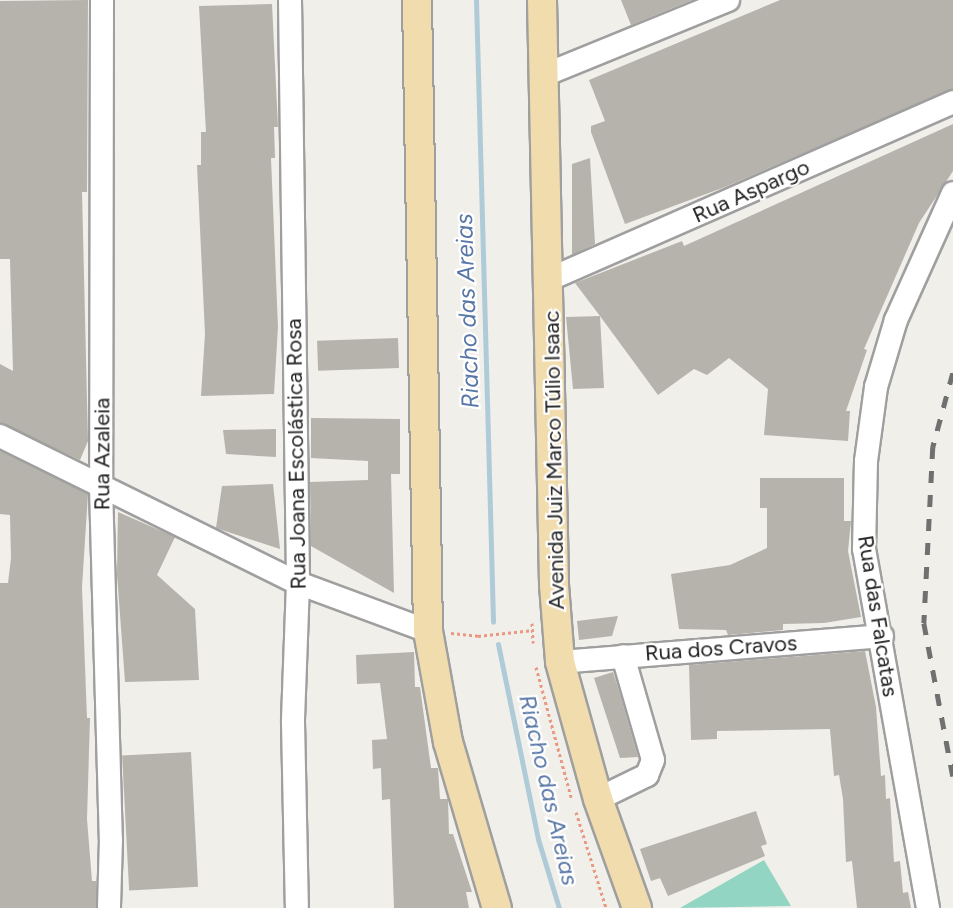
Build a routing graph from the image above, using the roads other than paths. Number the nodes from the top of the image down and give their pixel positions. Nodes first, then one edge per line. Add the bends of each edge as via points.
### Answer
1 (102, 0) edge
2 (290, 0) edge
3 (417, 0) edge
4 (542, 0) edge
5 (728, 0) edge
6 (542, 76) junction
7 (953, 102) edge
8 (953, 193) edge
9 (550, 279) junction
10 (0, 436) edge
11 (101, 487) junction
12 (298, 583) junction
13 (428, 631) junction
14 (882, 636) junction
15 (559, 650) junction
16 (623, 656) junction
17 (598, 799) junction
18 (109, 908) edge
19 (297, 908) edge
20 (497, 908) edge
21 (637, 908) edge
22 (928, 908) edge

1 - 11 street, Rua Azaleia
2 - 12 street, Rua Joana Escolástica Rosa
3 - 13 main road
4 - 6 main road, Avenida Juiz Marco Túlio Isaac
5 - 6 street
6 - 9 main road, Avenida Juiz Marco Túlio Isaac
7 - 9 street, Rua Aspargo
8 - 14 street, Rua das Falcatas via 896,320 876,387 866,461 864,549
9 - 15 main road, Avenida Juiz Marco Túlio Isaac
10 - 11 street
11 - 12 street
11 - 18 street, Rua Azaleia via 111,839
12 - 13 street
12 - 19 street, Rua Joana Escolástica Rosa via 293,722
13 - 20 main road via 448,742
14 - 16 street, Rua dos Cravos
14 - 22 street, Rua das Falcatas
15 - 16 street, Rua dos Cravos
15 - 17 main road, Avenida Juiz Marco Túlio Isaac
16 - 17 street via 653,760 647,774
17 - 21 main road, Avenida Juiz Marco Túlio Isaac

